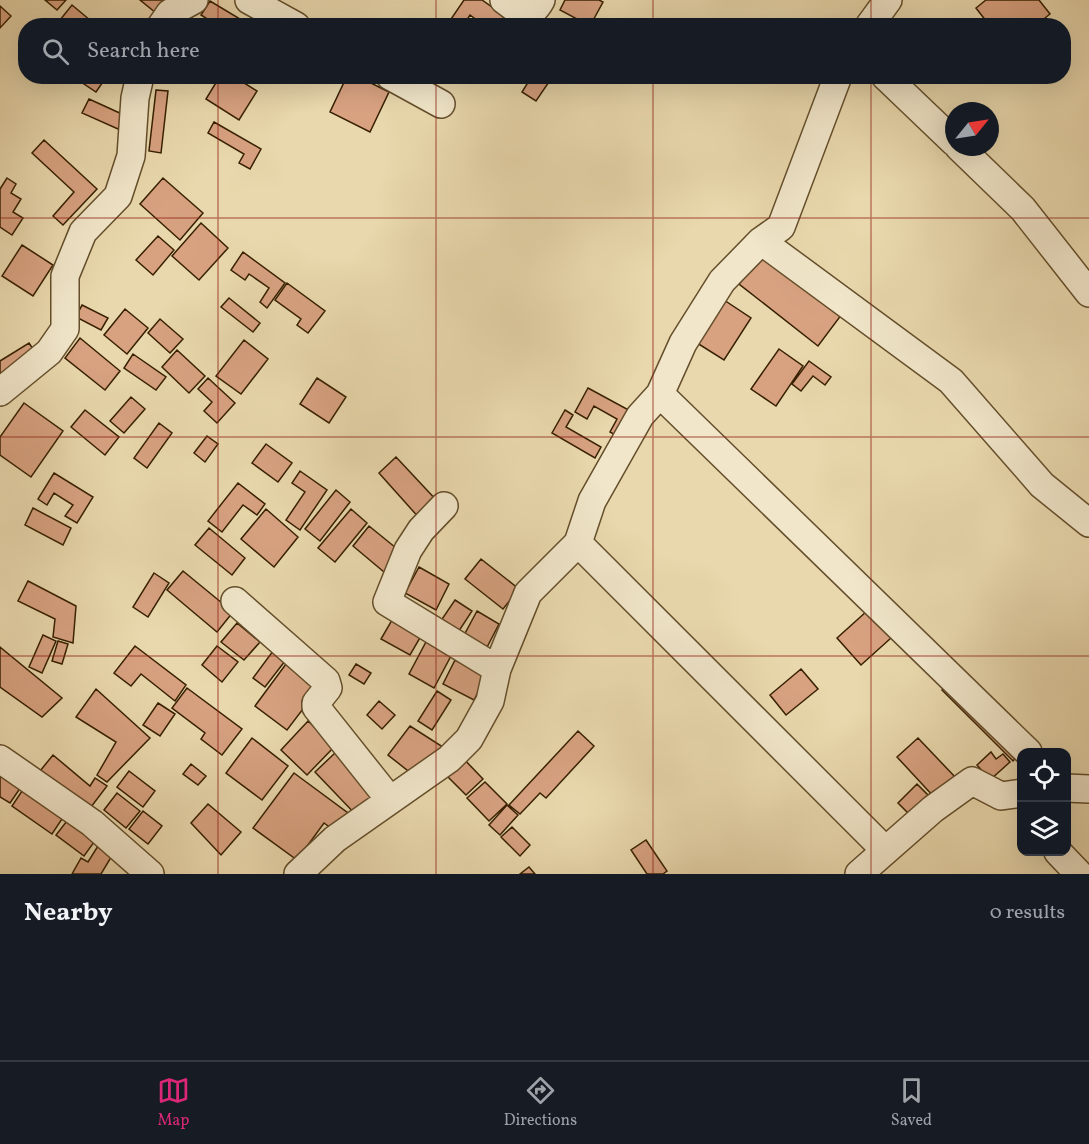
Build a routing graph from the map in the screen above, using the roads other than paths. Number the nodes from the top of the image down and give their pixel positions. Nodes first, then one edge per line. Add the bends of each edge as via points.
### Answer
1 (194, 0) edge
2 (249, 0) edge
3 (504, 0) edge
4 (541, 0) edge
5 (888, 0) edge
6 (167, 18) edge
7 (282, 18) edge
8 (875, 18) edge
9 (138, 84) edge
10 (405, 84) edge
11 (835, 84) edge
12 (893, 84) edge
13 (441, 104) dead end
14 (945, 133) edge
15 (968, 156) edge
16 (761, 241) junction
17 (1089, 293) edge
18 (0, 392) edge
19 (660, 394) junction
20 (444, 506) dead end
21 (1089, 523) edge
22 (578, 543) junction
23 (235, 601) dead end
24 (497, 669) junction
25 (1023, 748) edge
26 (0, 759) edge
27 (1071, 789) edge
28 (1089, 789) edge
29 (1011, 794) edge
30 (390, 800) junction
31 (885, 850) junction
32 (1062, 856) edge
33 (150, 874) edge
34 (298, 874) edge
35 (859, 874) edge
36 (1079, 874) edge

1 - 6 street
2 - 7 street
3 - 4 street via 521,13 530,13
5 - 8 street
9 - 18 street via 131,156 118,196 83,232 65,276 65,329 49,352
10 - 13 street
11 - 16 street via 781,226
12 - 14 street
15 - 17 street via 1023,209
16 - 19 street via 722,281 684,344
16 - 21 street via 951,381 1042,484
19 - 22 street via 640,416 592,501
19 - 25 street
20 - 24 street via 408,550 387,602
22 - 24 street via 528,593
22 - 31 street
23 - 30 street via 326,681 328,688 316,706
24 - 30 street via 490,701 469,739 449,759
26 - 33 street via 92,823
27 - 28 street
29 - 31 street via 972,781
30 - 34 street via 335,839
31 - 35 street
32 - 36 street

